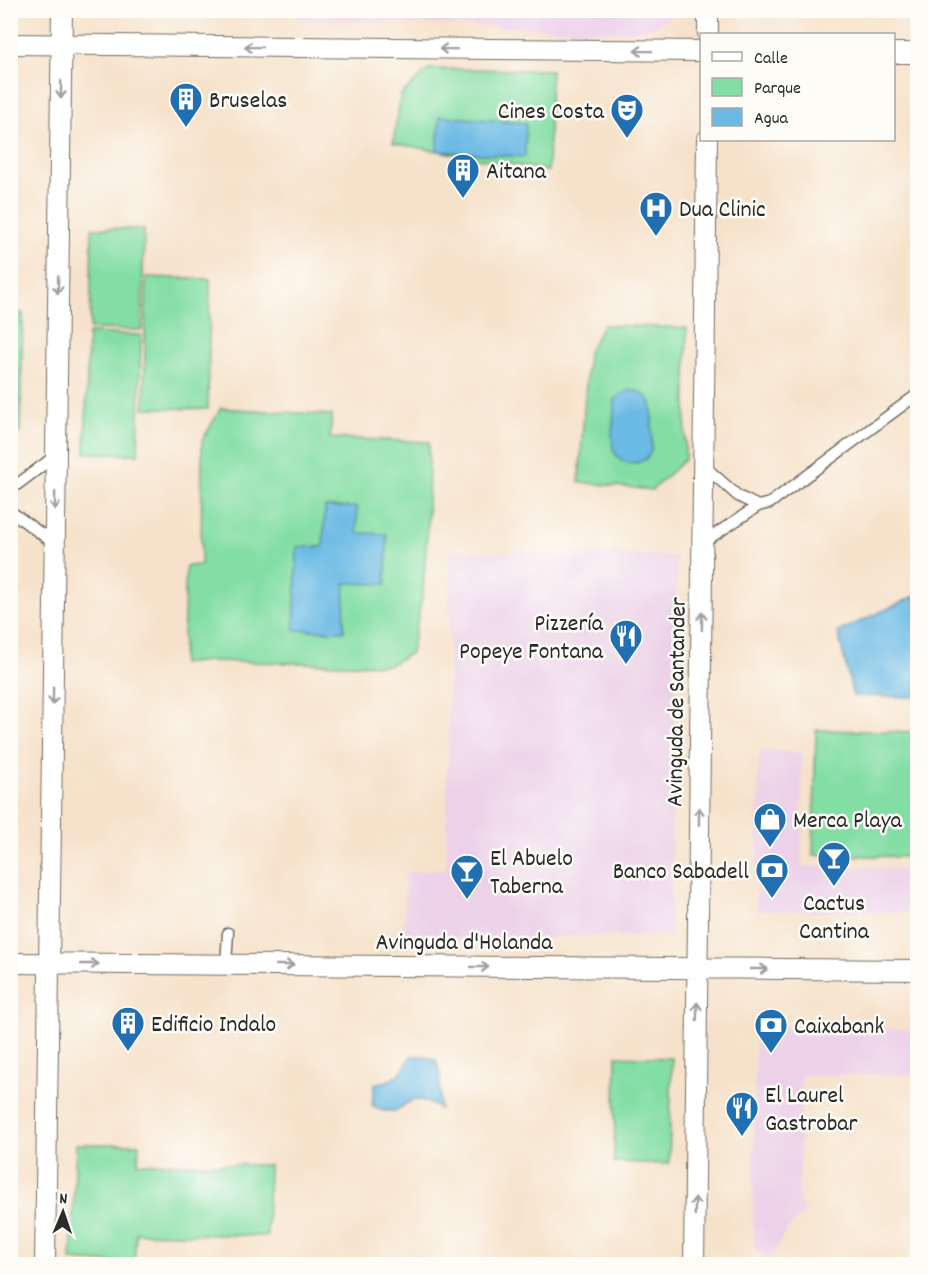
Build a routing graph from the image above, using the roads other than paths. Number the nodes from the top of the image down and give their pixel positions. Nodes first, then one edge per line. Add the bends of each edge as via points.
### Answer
1 (62, 10) edge
2 (708, 10) edge
3 (708, 33) edge
4 (10, 44) edge
5 (62, 45) junction
6 (700, 51) edge
7 (895, 53) edge
8 (918, 53) edge
9 (707, 141) edge
10 (918, 394) edge
11 (56, 456) junction
12 (703, 466) junction
13 (10, 490) edge
14 (758, 506) junction
15 (10, 511) edge
16 (702, 543) junction
17 (55, 544) junction
18 (228, 933) dead end
19 (10, 963) edge
20 (49, 963) junction
21 (226, 965) junction
22 (698, 968) junction
23 (918, 970) edge
24 (45, 1264) edge
25 (694, 1264) edge

1 - 5 street
2 - 3 street
4 - 5 street
6 -> 5 street
5 -> 11 street
7 - 8 street
9 - 12 street, Avinguda de Santander
10 - 14 lane via 785,493
11 - 13 lane
11 -> 17 street
12 - 14 lane via 738,496
12 - 16 street, Avinguda de Santander
14 - 16 lane
15 - 17 lane
22 -> 16 street, Avinguda de Santander
17 -> 20 street
18 - 21 lane
19 - 20 street, Avinguda d'Holanda
20 -> 21 street, Avinguda d'Holanda
20 - 24 street
21 -> 22 street, Avinguda d'Holanda
22 -> 23 street, Avinguda d'Holanda
25 -> 22 street, Avinguda de Santander

